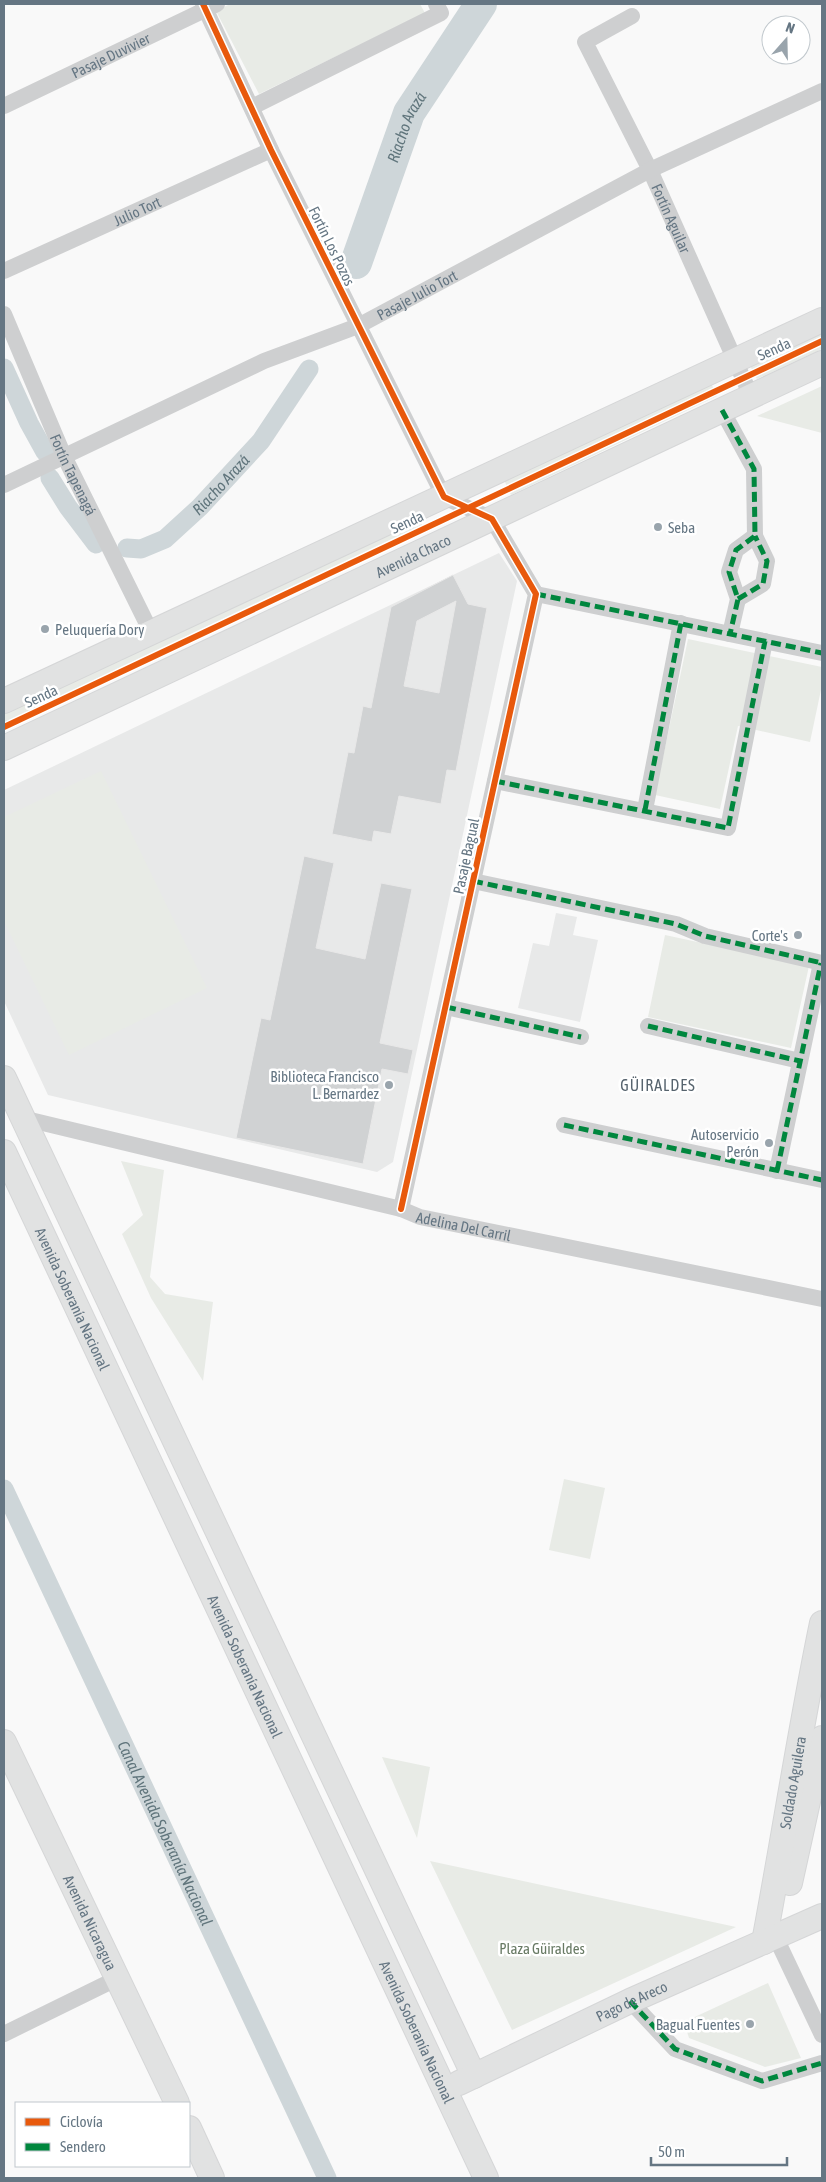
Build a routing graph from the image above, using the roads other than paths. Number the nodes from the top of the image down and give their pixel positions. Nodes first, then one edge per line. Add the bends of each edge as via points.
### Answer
1 (208, 6) edge
2 (438, 9) edge
3 (632, 16) dead end
4 (822, 91) edge
5 (4, 106) edge
6 (252, 107) junction
7 (271, 150) junction
8 (650, 170) junction
9 (4, 271) edge
10 (4, 314) edge
11 (822, 320) edge
12 (358, 326) junction
13 (734, 360) junction
14 (822, 363) edge
15 (752, 396) junction
16 (722, 410) junction
17 (64, 456) junction
18 (4, 485) edge
19 (444, 497) junction
20 (492, 519) junction
21 (755, 536) junction
22 (536, 594) junction
23 (738, 599) junction
24 (681, 623) junction
25 (151, 632) junction
26 (730, 634) junction
27 (765, 641) junction
28 (822, 653) edge
29 (4, 701) edge
30 (4, 748) edge
31 (495, 781) junction
32 (645, 810) junction
33 (473, 881) junction
34 (821, 963) edge
35 (446, 1007) junction
36 (648, 1026) dead end
37 (581, 1037) dead end
38 (800, 1061) junction
39 (4, 1078) edge
40 (22, 1118) junction
41 (564, 1125) dead end
42 (4, 1152) edge
43 (777, 1170) junction
44 (822, 1180) edge
45 (401, 1209) junction
46 (822, 1299) edge
47 (822, 1624) edge
48 (822, 1738) edge
49 (4, 1742) edge
50 (822, 1916) edge
51 (770, 1940) junction
52 (118, 1978) junction
53 (630, 2001) junction
54 (4, 2034) edge
55 (822, 2035) edge
56 (822, 2063) edge
57 (474, 2076) junction
58 (444, 2090) junction
59 (177, 2102) edge
60 (190, 2130) edge
61 (212, 2178) edge
62 (486, 2178) edge

1 - 5 street, Pasaje Duvivier
1 - 6 street, Fortín Los Pozos
2 - 6 street
3 - 8 street, Fortín Aguilar via 585,42
4 - 8 street, Pasaje Julio Tort
6 - 7 street, Fortín Los Pozos
7 - 9 street, Julio Tort
7 - 12 street, Fortín Los Pozos
8 - 12 street, Pasaje Julio Tort
8 - 13 street, Fortín Aguilar
10 - 17 street, Fortín Tapenagá
11 - 13 main road
12 - 17 street, Pasaje Julio Tort via 264,361
12 - 19 street, Fortín Los Pozos
13 - 15 street, Fortín Aguilar
13 - 19 main road
14 - 15 main road, Avenida Chaco
15 - 16 main road, Avenida Chaco
16 - 20 main road, Avenida Chaco
16 - 21 street via 754,469
17 - 18 street, Pasaje Julio Tort
17 - 25 street, Fortín Tapenagá
19 - 20 street
19 - 25 main road
20 - 22 street
20 - 30 main road, Avenida Chaco
21 - 23 street via 736,550 729,572
21 - 23 street via 767,561 762,584
22 - 24 street
22 - 31 street, Pasaje Bagual
23 - 26 street
24 - 26 street
24 - 32 street
25 - 29 main road
26 - 27 street
27 - 28 street
27 - 32 street via 728,828
31 - 32 street
31 - 33 street, Pasaje Bagual
33 - 34 street via 676,924 705,936
33 - 35 street, Pasaje Bagual
34 - 38 street
35 - 37 street
35 - 45 street, Pasaje Bagual
36 - 38 street
38 - 43 street
39 - 40 main road, Avenida Soberanía Nacional
40 - 45 street, Adelina Del Carril
40 - 57 main road, Avenida Soberanía Nacional
41 - 43 street
42 - 58 main road, Avenida Soberanía Nacional
43 - 44 street
45 - 46 street, Adelina Del Carril via 430,1218
47 - 51 main road, Soldado Aguilera via 802,1721
48 - 51 main road, Soldado Aguilera via 801,1840
49 - 52 main road, Avenida Nicaragua
50 - 51 main road, Pago de Areco
51 - 53 main road, Pago de Areco
51 - 55 street
52 - 54 street
52 - 59 main road, Avenida Nicaragua
53 - 56 street via 675,2049 762,2082
53 - 57 main road, Pago de Areco
57 - 58 main road, Pago de Areco
58 - 62 main road, Avenida Soberanía Nacional
60 - 61 main road

